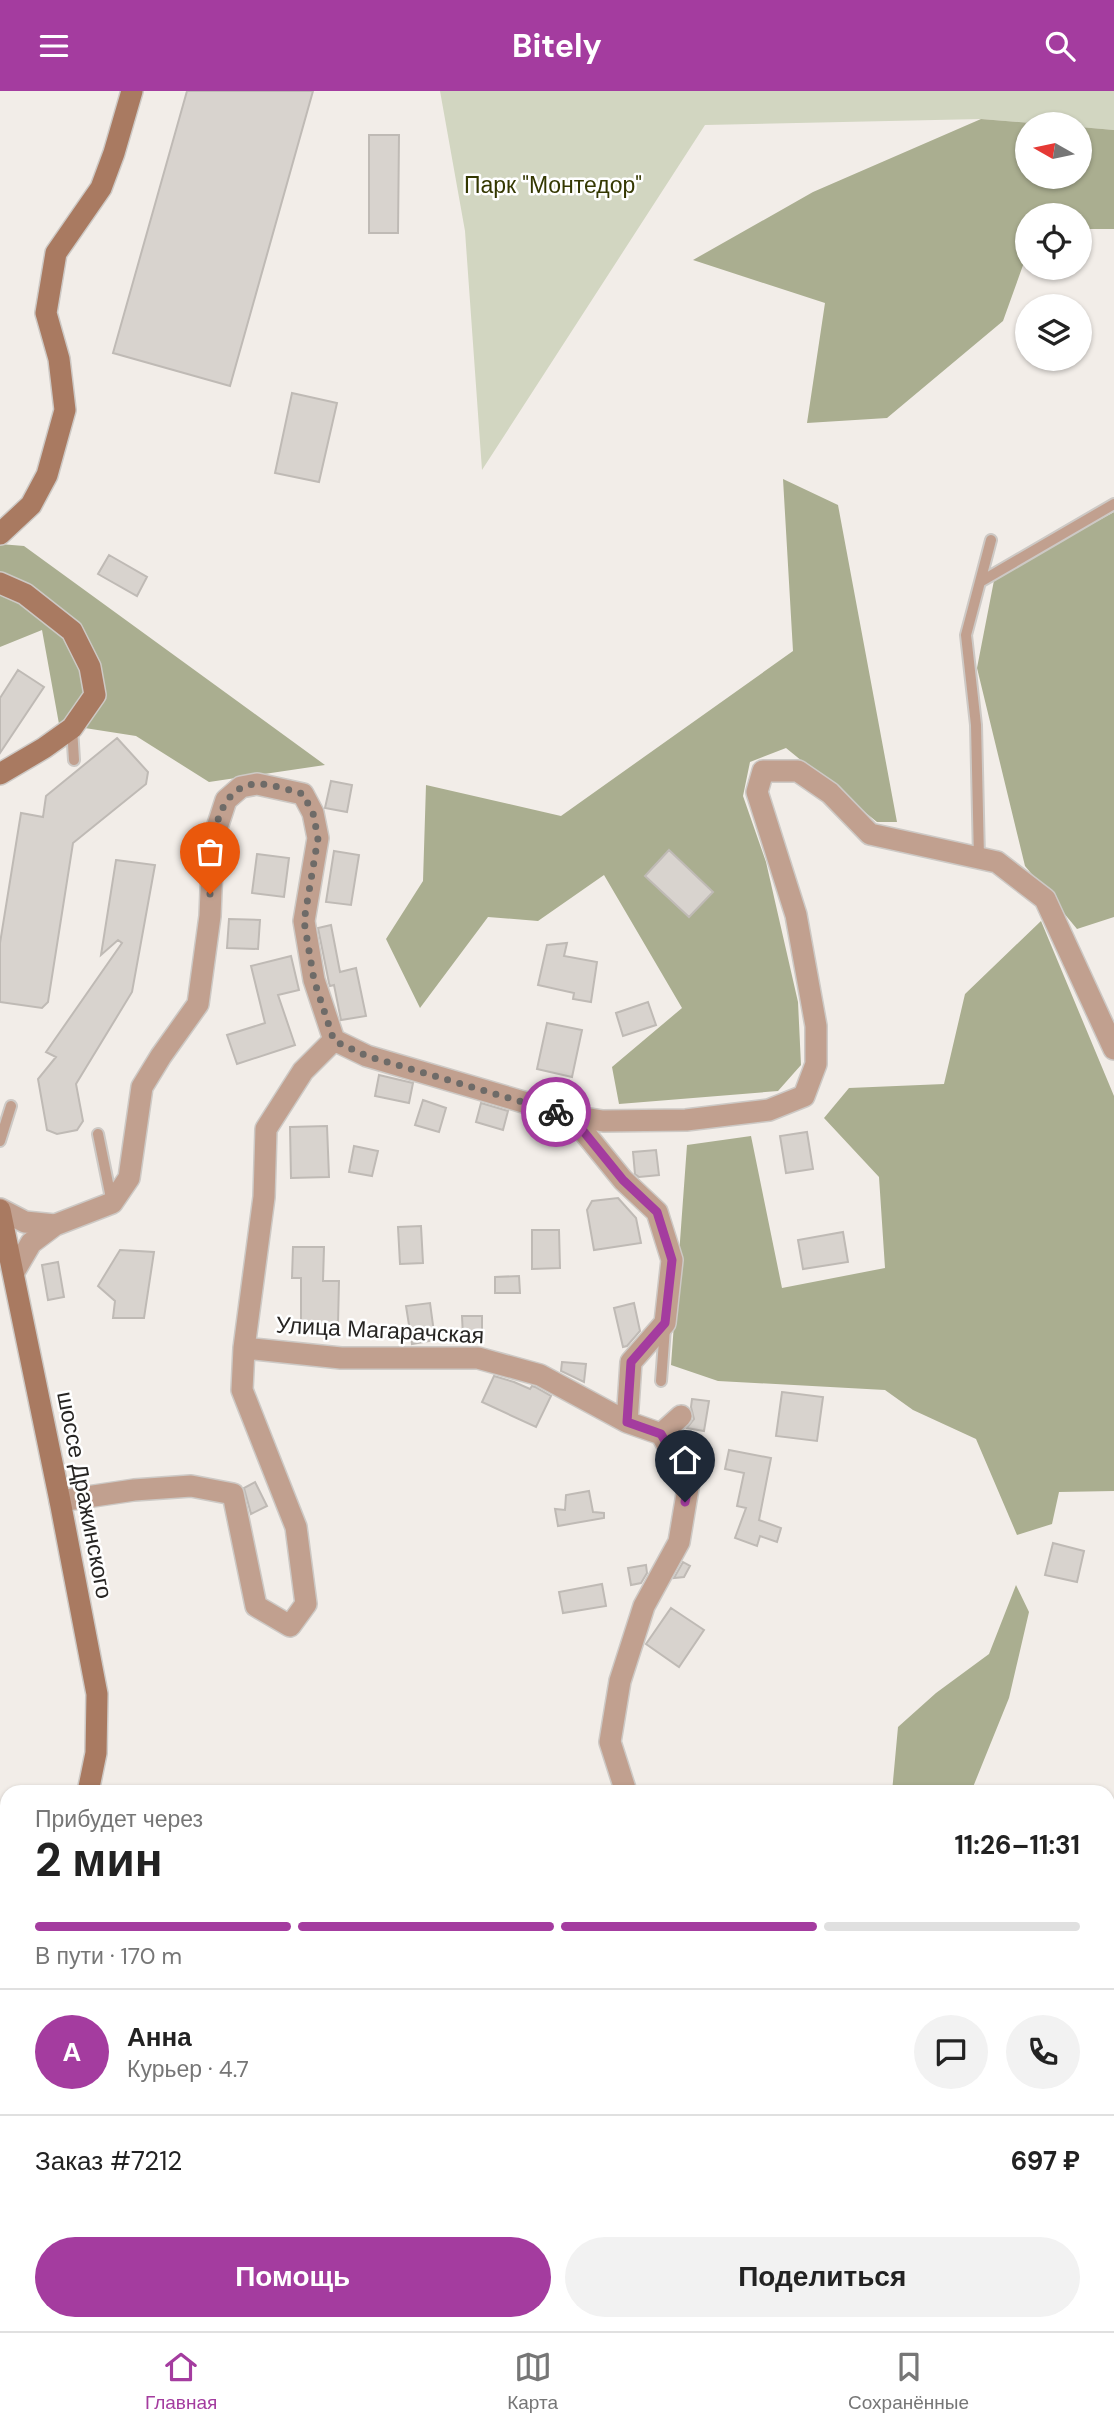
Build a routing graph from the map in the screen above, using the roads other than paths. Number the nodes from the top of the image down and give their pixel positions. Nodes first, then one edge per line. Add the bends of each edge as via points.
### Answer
1 (132, 91) edge
2 (1114, 504) edge
3 (0, 534) edge
4 (990, 540) dead end
5 (980, 582) junction
6 (0, 583) edge
7 (72, 728) junction
8 (74, 760) dead end
9 (0, 774) edge
10 (979, 858) junction
11 (334, 1041) junction
12 (1114, 1049) edge
13 (11, 1106) dead end
14 (571, 1116) junction
15 (98, 1134) dead end
16 (0, 1141) edge
17 (111, 1203) junction
18 (0, 1210) edge
19 (55, 1225) junction
20 (14, 1272) junction
21 (665, 1323) junction
22 (244, 1348) junction
23 (661, 1381) dead end
24 (681, 1416) dead end
25 (627, 1422) junction
26 (661, 1434) junction
27 (60, 1501) junction
28 (89, 1785) edge
29 (624, 1785) edge

1 - 3 main road via 101,188 57,253 46,313 59,359 65,410 47,475 31,505
2 - 5 lane
4 - 5 lane
5 - 10 lane via 966,635 976,725
6 - 7 main road via 25,594 72,631 90,667 95,695
7 - 8 lane
7 - 9 main road
10 - 12 street via 998,862 1045,899
10 - 14 street via 870,834 830,793 798,771 764,771 757,792 796,915 816,1026 816,1064 804,1096 769,1110 686,1120 603,1121
11 - 14 street via 367,1056
11 - 17 street via 314,980 304,921 318,838 313,813 303,794 257,784 241,787 226,800 213,840 210,916 198,1004 142,1087 130,1178
11 - 22 street, Улица Магарачская via 303,1071 267,1129 264,1197
13 - 16 lane
14 - 21 street via 623,1180 657,1212 672,1260
15 - 17 lane
17 - 19 street
18 - 19 street via 25,1222
18 - 20 main road, шоссе Дражинского
19 - 20 street via 31,1243
20 - 27 main road, шоссе Дражинского
21 - 23 lane
21 - 25 street via 631,1362
22 - 25 street, Улица Магарачская via 341,1358 478,1358 540,1375
22 - 27 street, Улица Магарачская via 242,1390 296,1527 306,1604 290,1626 256,1606 233,1494 191,1486
24 - 26 street
25 - 26 street, Улица Магарачская
26 - 29 street via 689,1482 679,1542 644,1606 621,1682 610,1742
27 - 28 main road, шоссе Дражинского via 97,1694 96,1753

